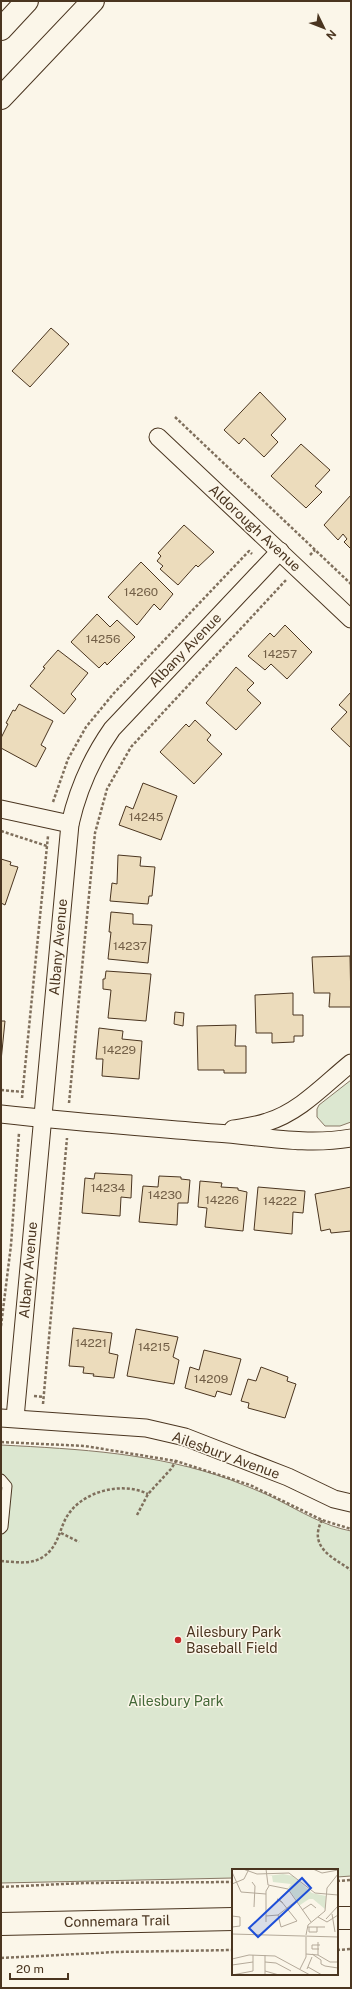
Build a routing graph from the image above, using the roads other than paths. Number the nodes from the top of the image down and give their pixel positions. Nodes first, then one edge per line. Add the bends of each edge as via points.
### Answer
1 (28, 1) edge
2 (93, 1) edge
3 (1, 29) edge
4 (1, 98) edge
5 (158, 437) dead end
6 (280, 551) junction
7 (351, 619) edge
8 (1, 808) edge
9 (70, 824) junction
10 (351, 1063) edge
11 (1, 1114) edge
12 (42, 1118) junction
13 (218, 1133) junction
14 (351, 1138) edge
15 (8, 1418) edge
16 (1, 1479) edge
17 (351, 1503) edge
18 (1, 1529) edge
19 (338, 1918) edge
20 (351, 1918) edge
21 (232, 1919) edge
22 (1, 1924) edge

1 - 3 main road
2 - 4 main road
5 - 6 street, Aldorough Avenue
6 - 7 street, Aldorough Avenue
6 - 9 street, Albany Avenue via 112,729 85,774
8 - 9 street
9 - 12 street, Albany Avenue
10 - 13 street via 301,1105 282,1116 268,1122
11 - 12 street
12 - 13 street
12 - 15 street, Albany Avenue
13 - 14 street via 305,1142
15 - 17 street, Ailesbury Avenue via 146,1428 185,1437 288,1477 334,1499
16 - 18 lane via 7,1486
19 - 20 main road
21 - 22 main road, Connemara Trail

